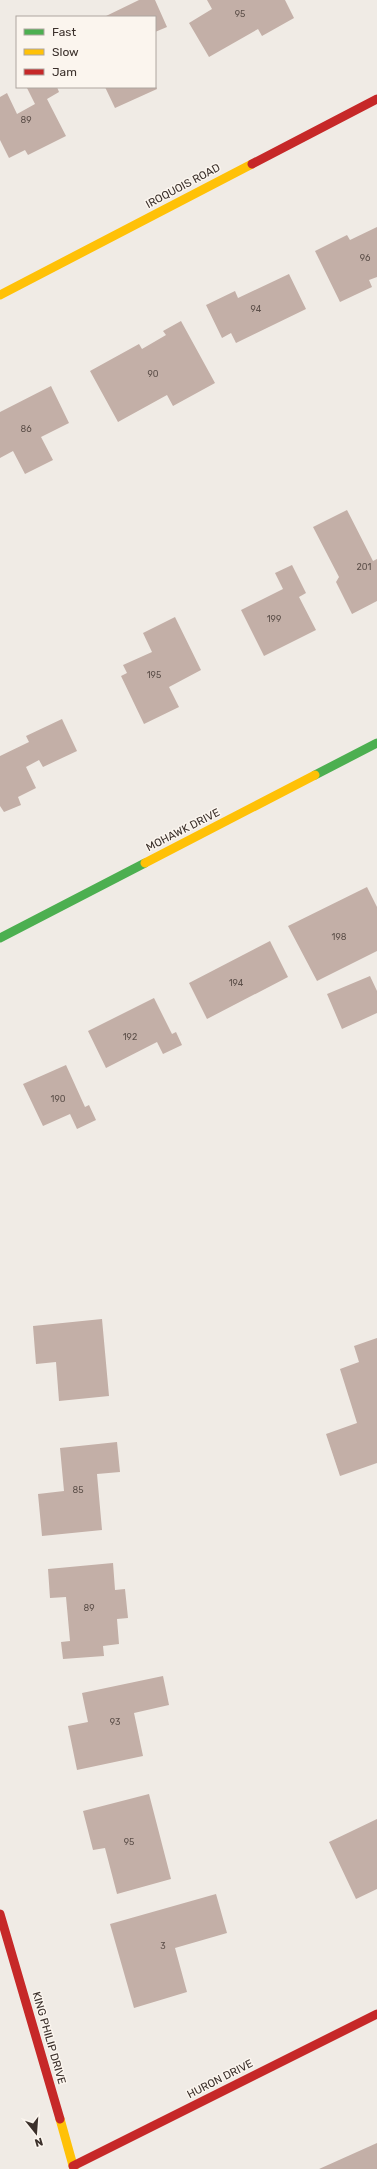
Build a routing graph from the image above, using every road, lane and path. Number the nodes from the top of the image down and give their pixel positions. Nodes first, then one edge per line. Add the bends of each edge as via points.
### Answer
1 (377, 98) edge
2 (0, 295) edge
3 (377, 743) edge
4 (0, 938) edge
5 (0, 1914) edge
6 (377, 2014) edge
7 (74, 2168) edge

1 - 2 street, IROQUOIS ROAD
3 - 4 street, MOHAWK DRIVE
5 - 7 street, KING PHILIP DRIVE
6 - 7 street, HURON DRIVE

